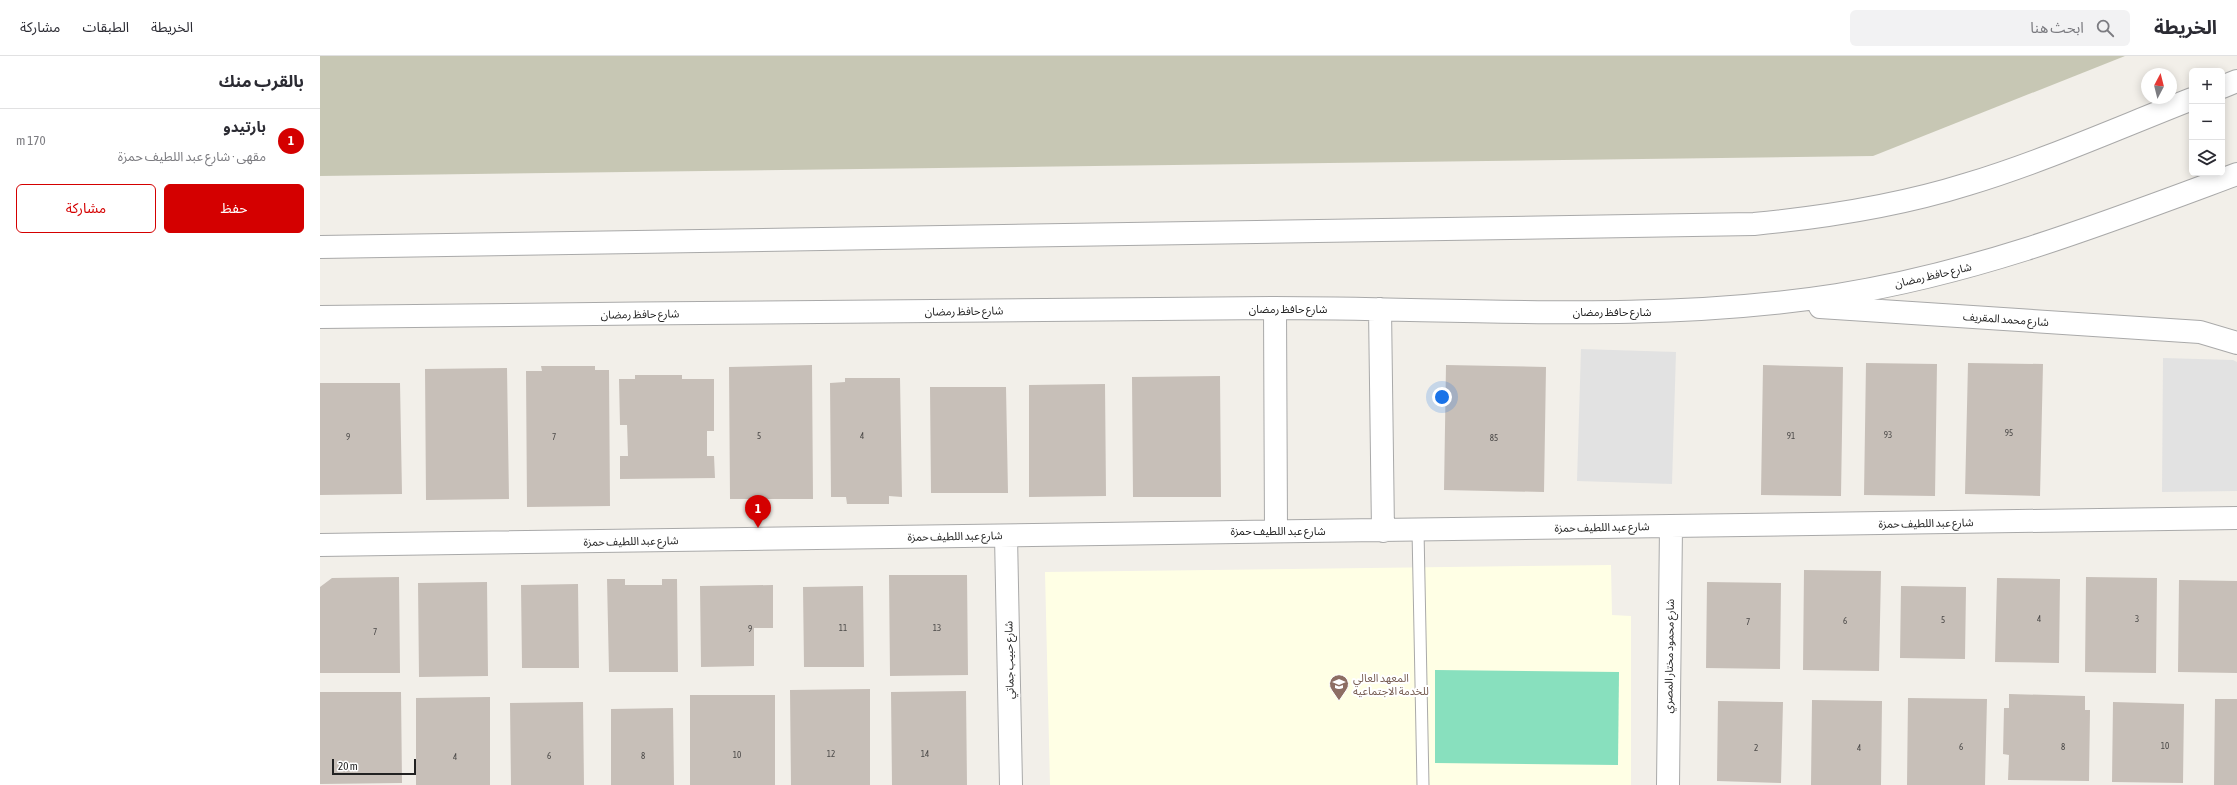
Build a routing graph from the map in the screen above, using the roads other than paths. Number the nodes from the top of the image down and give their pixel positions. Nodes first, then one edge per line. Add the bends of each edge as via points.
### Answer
1 (2237, 81) edge
2 (2225, 86) edge
3 (2189, 100) edge
4 (2237, 174) edge
5 (320, 247) edge
6 (1774, 304) junction
7 (1275, 308) junction
8 (1380, 309) junction
9 (320, 317) edge
10 (2237, 343) edge
11 (2237, 518) edge
12 (1671, 526) junction
13 (1418, 530) junction
14 (1276, 531) junction
15 (1383, 531) junction
16 (1006, 536) junction
17 (320, 545) edge
18 (1011, 785) edge
19 (1423, 785) edge
20 (1668, 785) edge

1 - 2 street
3 - 5 street via 1968,184 1863,211 1754,224
4 - 6 street, شارع حافظ رمضان via 2064,238 1991,261 1916,280
6 - 8 street, شارع حافظ رمضان via 1641,313
6 - 10 street, شارع محمد المقريف via 2200,332
7 - 8 street, شارع حافظ رمضان
7 - 9 street, شارع حافظ رمضان
7 - 14 street
8 - 15 street
11 - 12 street, شارع عبد اللطيف حمزة
12 - 13 street, شارع عبد اللطيف حمزة
12 - 20 street, شارع محمود مختار المصري
13 - 15 street, شارع عبد اللطيف حمزة
13 - 19 lane
14 - 15 street, شارع عبد اللطيف حمزة
14 - 16 street, شارع عبد اللطيف حمزة
16 - 17 street, شارع عبد اللطيف حمزة
16 - 18 street, شارع حبيب جماتي

